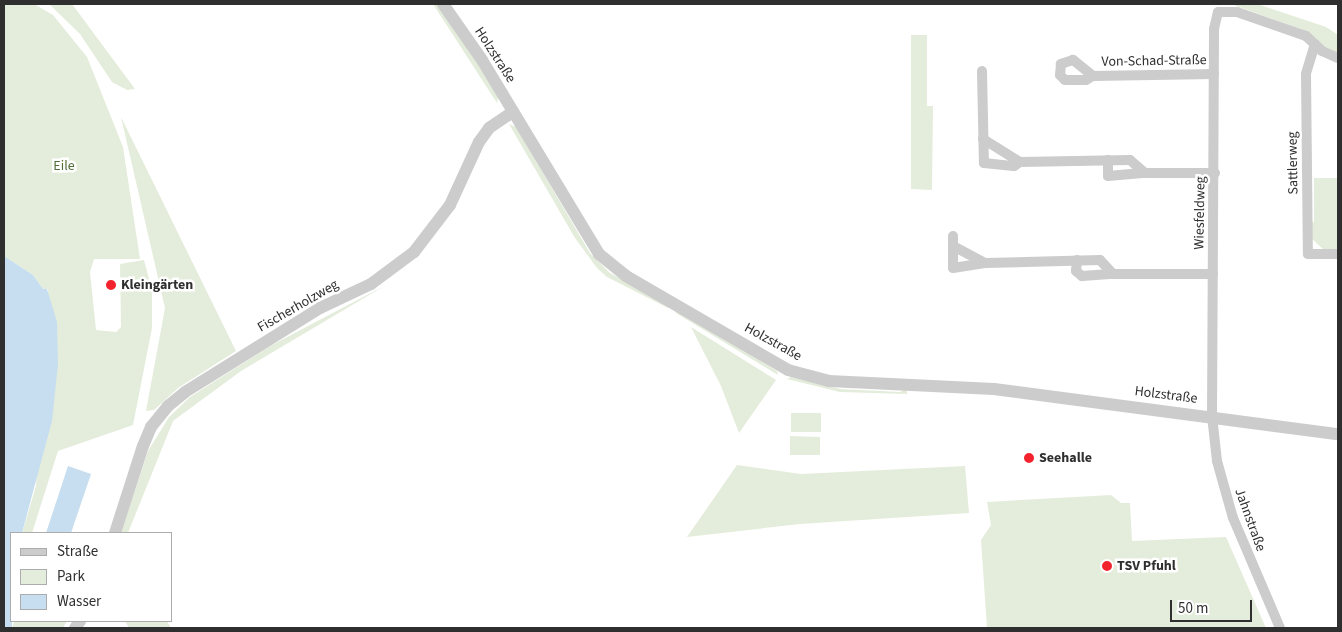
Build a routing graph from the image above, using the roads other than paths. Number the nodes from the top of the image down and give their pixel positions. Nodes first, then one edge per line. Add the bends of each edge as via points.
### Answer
1 (443, 4) edge
2 (1315, 44) junction
3 (1338, 58) edge
4 (982, 72) dead end
5 (1214, 74) junction
6 (1093, 76) dead end
7 (513, 112) junction
8 (983, 139) junction
9 (1108, 160) junction
10 (1020, 162) junction
11 (1145, 173) junction
12 (1215, 174) junction
13 (1338, 254) edge
14 (1076, 260) junction
15 (985, 262) junction
16 (1113, 274) junction
17 (1213, 274) junction
18 (1212, 416) junction
19 (1338, 434) edge
20 (115, 532) edge
21 (1280, 628) edge

1 - 7 street, Holzstraße
2 - 3 street
2 - 5 street, Wiesfeldweg via 1306,36 1237,12 1218,12 1214,29
2 - 13 street, Sattlerweg via 1306,74 1308,254
4 - 8 street
5 - 6 street, Von-Schad-Straße
5 - 12 street, Wiesfeldweg
7 - 18 street, Holzstraße via 583,233 605,260 626,276 788,370 829,381 994,389
7 - 20 street, Fischerholzweg via 489,128 479,142 450,205 414,252 371,284 320,308 168,406 143,446
8 - 10 street
8 - 10 street via 986,166 1014,166
9 - 10 street
9 - 11 street via 1130,160
9 - 11 street via 1108,176
11 - 12 street
12 - 17 street, Wiesfeldweg
14 - 15 street
14 - 16 street via 1100,260
14 - 16 street via 1076,271 1082,276
15 - 15 street via 953,241 953,268
16 - 17 street
17 - 18 street, Wiesfeldweg
18 - 19 street, Holzstraße
18 - 21 street, Jahnstraße via 1217,461 1233,518

